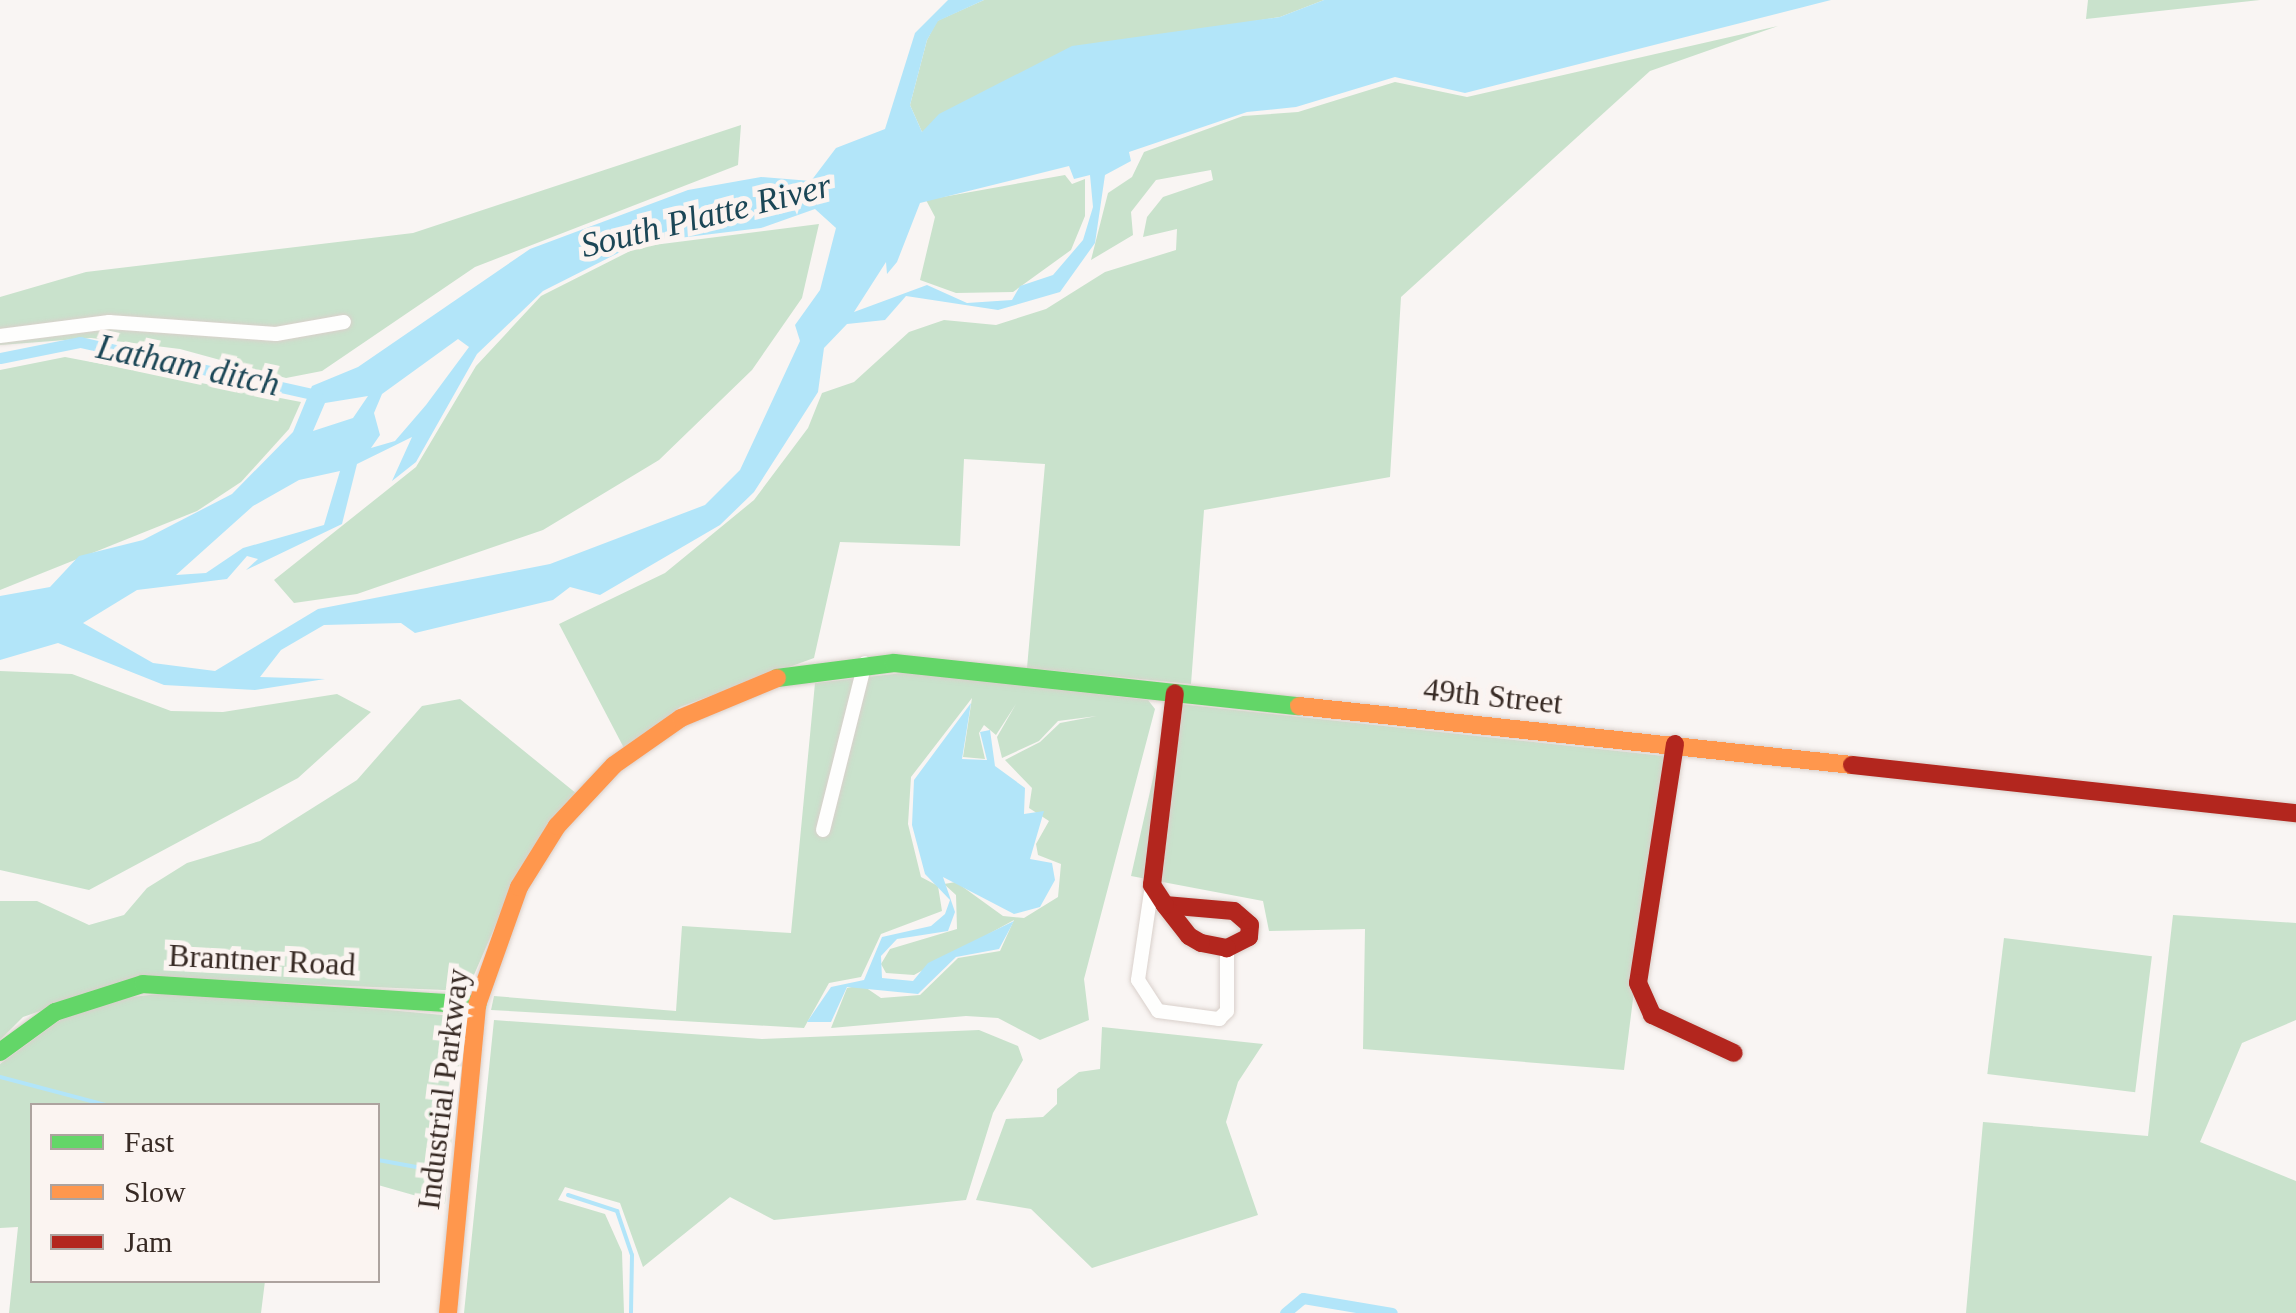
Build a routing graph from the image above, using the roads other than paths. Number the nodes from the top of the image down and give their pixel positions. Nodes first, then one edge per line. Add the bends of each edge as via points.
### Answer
1 (344, 322) dead end
2 (0, 336) edge
3 (865, 662) junction
4 (1174, 693) junction
5 (691, 713) joint
6 (1674, 744) junction
7 (2296, 814) edge
8 (823, 830) dead end
9 (1152, 885) junction
10 (1164, 905) junction
11 (1227, 948) junction
12 (477, 1005) junction
13 (0, 1052) edge
14 (1734, 1053) dead end
15 (448, 1313) edge

1 - 2 street via 276,334 109,322
3 - 4 street, 49th Street
3 - 5 street, 49th Street via 784,675
3 - 8 street
4 - 6 street, 49th Street
4 - 9 street via 1175,738
5 - 12 street, Industrial Parkway via 614,765 558,826 502,921
6 - 7 street, 49th Street
6 - 14 street via 1638,983 1652,1015
9 - 10 street
9 - 11 street via 1138,980 1158,1011 1219,1020 1227,1012
10 - 11 street via 1189,936
10 - 11 street via 1243,917 1249,936
12 - 13 street, Brantner Road via 143,984 55,1012
12 - 15 street, Industrial Parkway

